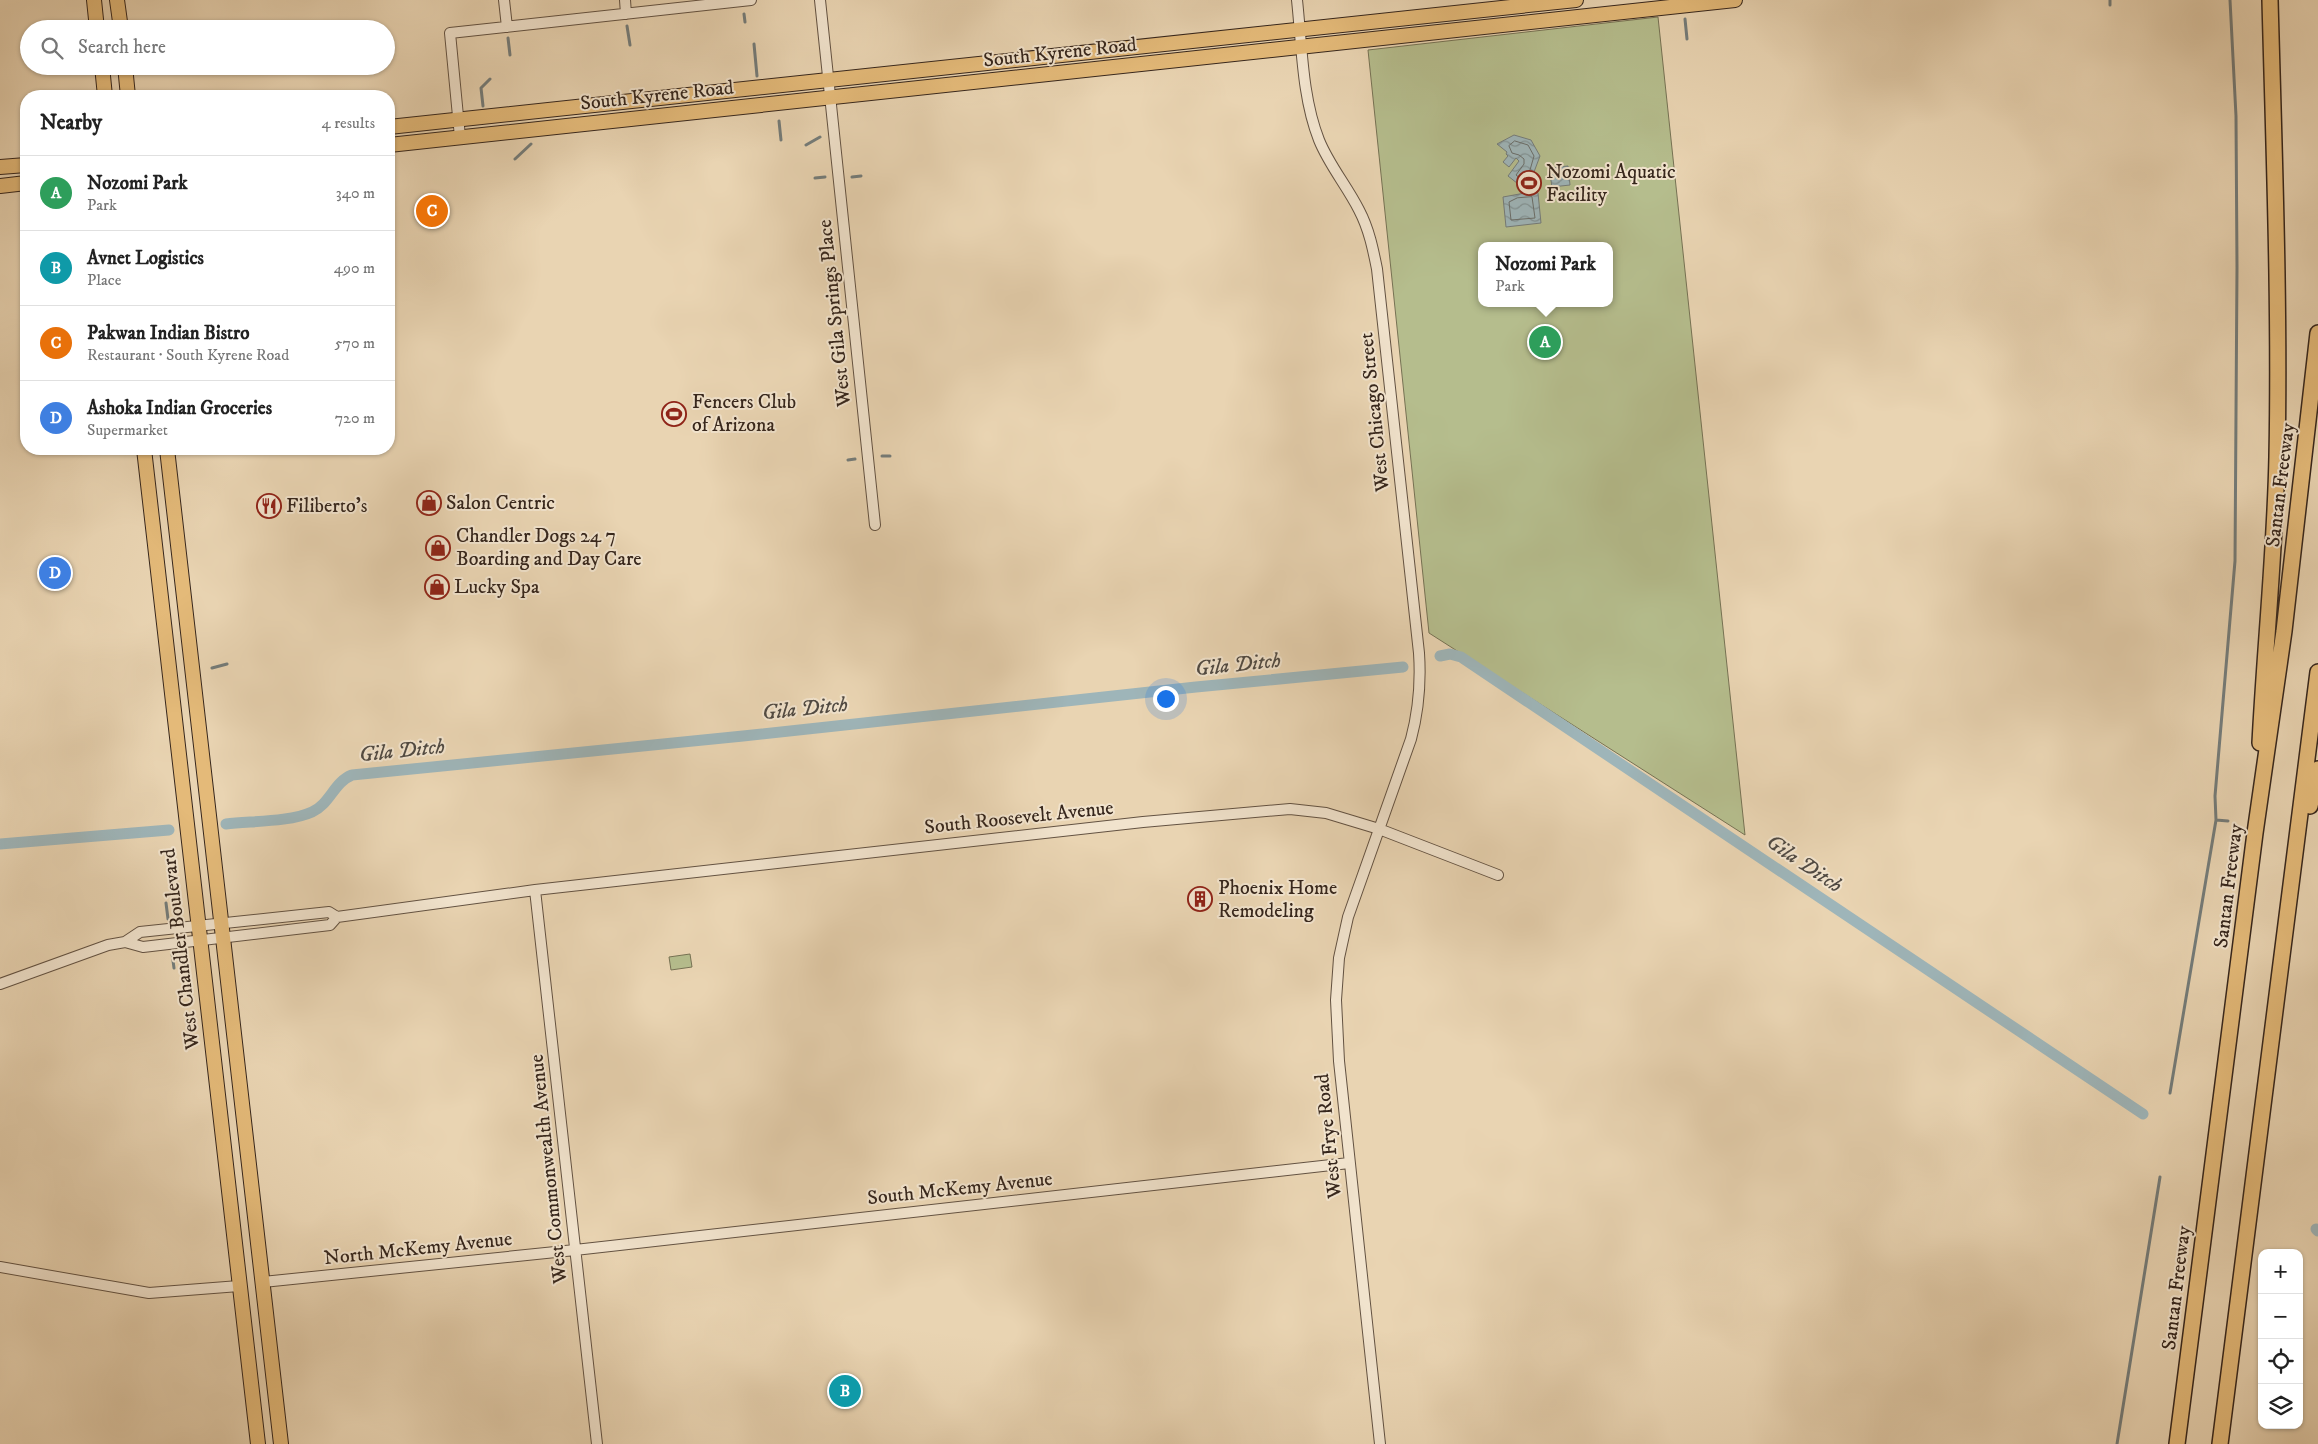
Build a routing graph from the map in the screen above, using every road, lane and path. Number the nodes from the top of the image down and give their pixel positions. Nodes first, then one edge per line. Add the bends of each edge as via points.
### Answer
1 (94, 0) edge
2 (118, 0) edge
3 (504, 0) edge
4 (625, 0) edge
5 (746, 0) edge
6 (751, 0) edge
7 (820, 0) edge
8 (1297, 0) edge
9 (1576, 0) edge
10 (1735, 0) edge
11 (2270, 0) edge
12 (1646, 5) edge
13 (626, 14) junction
14 (97, 20) edge
15 (120, 20) edge
16 (507, 27) junction
17 (1300, 28) junction
18 (1302, 47) junction
19 (103, 75) edge
20 (126, 75) edge
21 (828, 80) junction
22 (104, 90) edge
23 (127, 90) edge
24 (830, 98) junction
25 (458, 120) junction
26 (395, 126) edge
27 (460, 137) junction
28 (395, 144) edge
29 (20, 165) edge
30 (0, 167) edge
31 (20, 184) edge
32 (0, 186) edge
33 (2318, 333) edge
34 (145, 455) edge
35 (168, 455) edge
36 (875, 525) dead end
37 (2318, 672) edge
38 (2318, 769) edge
39 (1379, 829) junction
40 (2255, 833) junction
41 (1498, 875) dead end
42 (535, 890) junction
43 (2290, 891) junction
44 (222, 930) junction
45 (200, 933) junction
46 (0, 984) edge
47 (1350, 1163) junction
48 (575, 1250) junction
49 (0, 1267) edge
50 (263, 1282) junction
51 (239, 1286) junction
52 (258, 1444) edge
53 (281, 1444) edge
54 (597, 1444) edge
55 (1380, 1444) edge
56 (2177, 1444) edge
57 (2220, 1444) edge

1 - 14 main road
2 - 15 main road
3 - 16 street
4 - 13 street
5 - 6 street
5 - 13 street
7 - 21 street, West Gila Springs Place
8 - 17 street, West Chicago Street
9 - 17 main road, South Kyrene Road
10 - 12 main road, South Kyrene Road
11 - 40 highway via 2277,454
12 - 18 main road, South Kyrene Road
13 - 16 street
16 - 25 street via 450,33
17 - 18 street, West Chicago Street
17 - 21 main road, South Kyrene Road
18 - 24 main road, South Kyrene Road
18 - 39 street, West Chicago Street via 1315,127 1326,154 1362,216 1377,269 1419,653 1419,709 1412,739
19 - 22 main road
20 - 23 main road
21 - 24 street, West Gila Springs Place
21 - 25 main road, South Kyrene Road
24 - 27 main road, South Kyrene Road
24 - 36 street, West Gila Springs Place
25 - 26 main road, South Kyrene Road
25 - 27 street
27 - 28 main road, South Kyrene Road
29 - 30 main road
31 - 32 main road
33 - 40 highway, Santan Freeway via 2285,621
34 - 45 main road, West Chandler Boulevard
35 - 44 main road
37 - 43 highway
38 - 43 highway
39 - 41 street, South Roosevelt Avenue
39 - 42 street, South Roosevelt Avenue via 1326,813 1290,809 1147,821
39 - 47 street, West Frye Road via 1348,917 1339,958 1336,1027
40 - 56 highway, Santan Freeway
42 - 44 street, South Roosevelt Avenue via 336,917 330,925
42 - 48 street, West Commonwealth Avenue
43 - 57 highway
44 - 45 street, South Roosevelt Avenue
44 - 50 main road
45 - 46 street, South Roosevelt Avenue via 140,932 125,942 108,945
45 - 51 main road, West Chandler Boulevard
47 - 48 street, South McKemy Avenue
47 - 55 street, West Frye Road
48 - 50 street, North McKemy Avenue
48 - 54 street, West Commonwealth Avenue
49 - 51 street via 148,1293
50 - 53 main road
51 - 52 main road, West Chandler Boulevard

